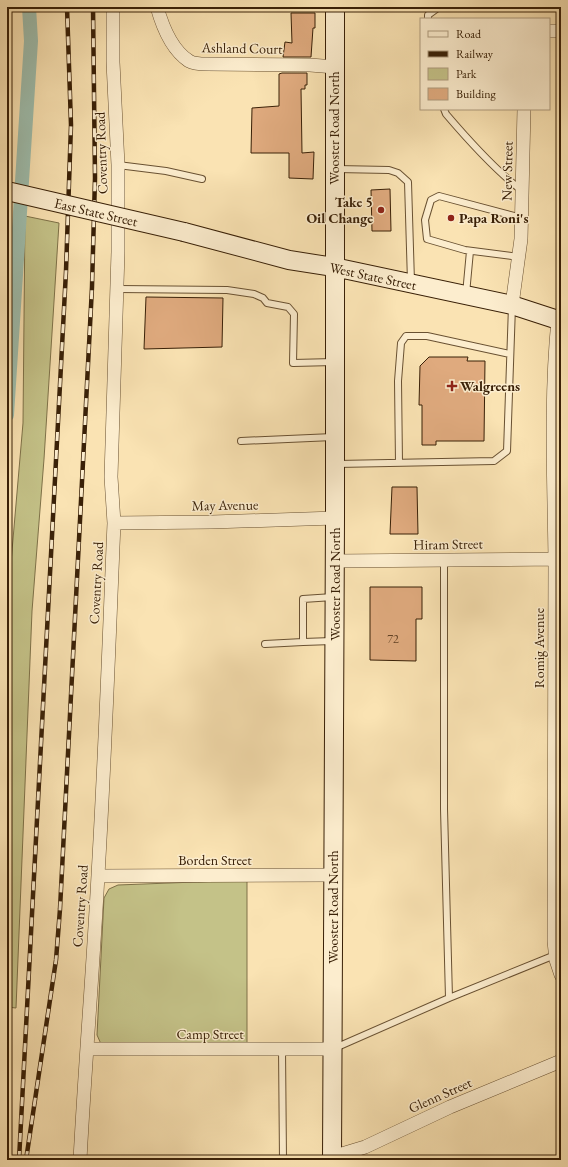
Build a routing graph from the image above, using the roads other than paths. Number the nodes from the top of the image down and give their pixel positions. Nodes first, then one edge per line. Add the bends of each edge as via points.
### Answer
1 (113, 7) edge
2 (157, 7) edge
3 (335, 7) edge
4 (439, 7) edge
5 (428, 18) edge
6 (550, 31) edge
7 (561, 31) edge
8 (334, 67) junction
9 (444, 110) edge
10 (524, 110) edge
11 (118, 165) junction
12 (334, 169) junction
13 (202, 179) dead end
14 (7, 191) edge
15 (522, 191) junction
16 (522, 218) junction
17 (184, 232) joint
18 (470, 250) junction
19 (519, 257) junction
20 (334, 267) junction
21 (411, 284) junction
22 (118, 289) junction
23 (466, 295) junction
24 (512, 305) junction
25 (560, 321) edge
26 (510, 354) junction
27 (335, 362) junction
28 (335, 437) junction
29 (241, 440) dead end
30 (399, 463) junction
31 (335, 464) junction
32 (335, 518) junction
33 (114, 522) junction
34 (558, 559) edge
35 (335, 561) junction
36 (444, 561) junction
37 (335, 597) junction
38 (334, 641) junction
39 (303, 642) junction
40 (265, 644) dead end
41 (333, 875) junction
42 (98, 876) junction
43 (555, 955) junction
44 (561, 975) edge
45 (449, 998) junction
46 (88, 1049) junction
47 (282, 1049) junction
48 (332, 1049) junction
49 (561, 1061) edge
50 (332, 1159) edge
51 (80, 1160) edge
52 (283, 1160) edge

1 - 11 street, Coventry Road
2 - 8 street, Ashland Court via 174,45 193,62
3 - 8 main road, Wooster Road North
4 - 5 lane via 428,14
6 - 7 street
8 - 12 main road, Wooster Road North
9 - 15 lane via 477,149
10 - 15 street, New Street
11 - 13 lane
11 - 22 street, Coventry Road
12 - 20 main road, Wooster Road North
12 - 21 lane via 388,170 398,173 408,182
14 - 17 main road, East State Street, bridge
15 - 16 street, New Street
16 - 18 lane via 439,196 431,200 425,220 427,239
16 - 19 street, New Street
17 - 20 main road, West State Street via 289,260
18 - 19 lane
18 - 23 lane
19 - 24 street, New Street
20 - 21 main road, West State Street
20 - 27 main road, Wooster Road North
21 - 23 main road, West State Street
22 - 27 lane via 227,290 254,294 267,303 288,307 294,314 293,363
22 - 33 street, Coventry Road via 111,477
23 - 24 main road, West State Street
24 - 25 main road, West State Street
24 - 26 lane
25 - 34 street, Romig Avenue via 554,360 553,424
26 - 30 lane via 507,451 494,461
26 - 30 lane via 427,336 406,336 401,344 398,381
27 - 28 main road, Wooster Road North
28 - 29 lane
28 - 31 main road, Wooster Road North
30 - 31 lane
31 - 32 main road, Wooster Road North
32 - 33 street, May Avenue
32 - 35 main road, Wooster Road North
33 - 42 street, Coventry Road
34 - 36 street, Hiram Street
34 - 43 street, Romig Avenue
35 - 36 street, Hiram Street
35 - 37 main road, Wooster Road North
36 - 45 lane via 444,809
37 - 38 main road, Wooster Road North
37 - 39 lane via 303,599
38 - 39 lane
38 - 41 main road, Wooster Road North
39 - 40 lane
41 - 42 street, Borden Street
41 - 48 main road, Wooster Road North
42 - 46 street, Coventry Road via 88,1010
43 - 44 street, Romig Avenue
43 - 45 lane
45 - 48 lane
46 - 47 street, Camp Street
46 - 51 street, Coventry Road
47 - 48 street, Camp Street
47 - 52 lane
48 - 50 main road, Wooster Road North
49 - 50 street, Glenn Street

